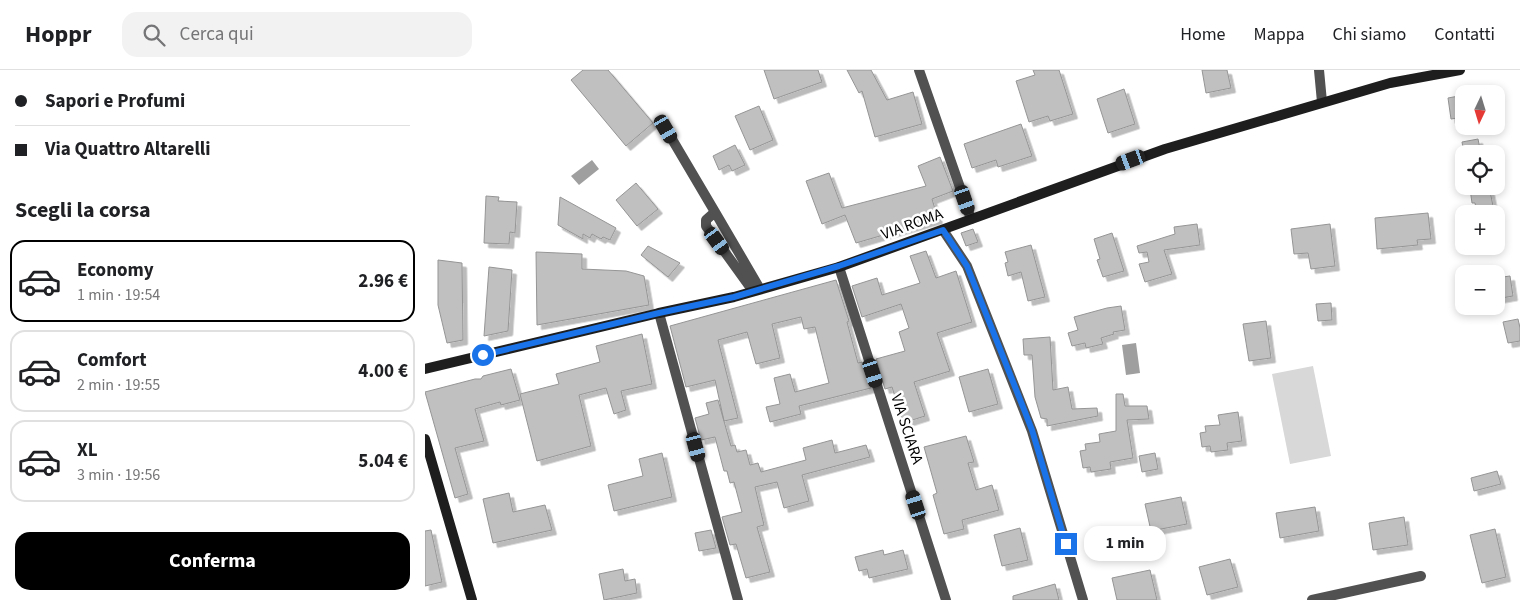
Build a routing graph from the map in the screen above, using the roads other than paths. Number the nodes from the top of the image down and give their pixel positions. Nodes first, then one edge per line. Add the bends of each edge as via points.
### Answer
1 (919, 70) edge
2 (1319, 70) edge
3 (1460, 70) edge
4 (1322, 102) junction
5 (666, 129) dead end
6 (715, 212) junction
7 (971, 218) junction
8 (943, 230) junction
9 (839, 266) junction
10 (757, 290) junction
11 (659, 313) junction
12 (425, 369) edge
13 (425, 439) edge
14 (1421, 576) dead end
15 (472, 600) edge
16 (738, 600) edge
17 (946, 600) edge
18 (1083, 600) edge
19 (1312, 600) edge

1 - 7 street
2 - 4 street
3 - 4 main road, VIA ROMA via 1390,83
4 - 7 main road, VIA ROMA via 1139,158
5 - 6 street
6 - 10 street
6 - 10 street via 706,220 706,226
7 - 8 main road, VIA ROMA
8 - 9 main road, VIA ROMA
8 - 18 street via 967,266 1032,430
9 - 10 main road, VIA ROMA
9 - 17 street, VIA SCIARA
10 - 11 main road, VIA ROMA
11 - 12 main road, VIA ROMA
11 - 16 street
13 - 15 main road
14 - 19 street

